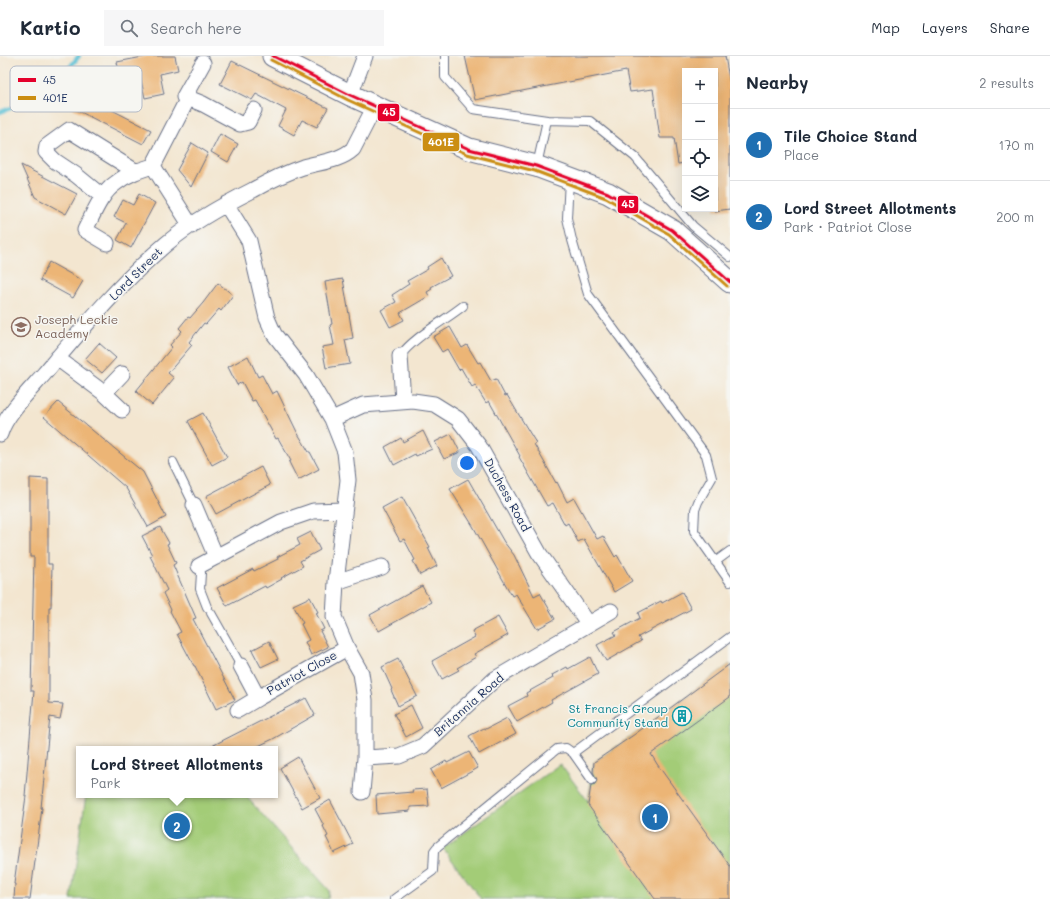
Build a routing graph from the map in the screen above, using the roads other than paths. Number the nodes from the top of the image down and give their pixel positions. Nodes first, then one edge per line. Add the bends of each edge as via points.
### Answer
1 (272, 56) edge
2 (365, 56) edge
3 (445, 56) edge
4 (203, 63) dead end
5 (350, 94) junction
6 (188, 98) junction
7 (374, 106) junction
8 (254, 110) dead end
9 (547, 120) junction
10 (153, 166) junction
11 (536, 166) junction
12 (135, 171) junction
13 (569, 178) junction
14 (103, 197) junction
15 (226, 204) junction
16 (191, 226) junction
17 (107, 243) dead end
18 (730, 257) edge
19 (730, 282) edge
20 (463, 306) dead end
21 (400, 356) joint
22 (57, 358) junction
23 (122, 374) dead end
24 (104, 393) junction
25 (402, 401) junction
26 (122, 410) dead end
27 (6, 412) edge
28 (332, 420) junction
29 (0, 434) edge
30 (173, 462) dead end
31 (194, 504) joint
32 (344, 510) junction
33 (730, 551) edge
34 (216, 557) junction
35 (715, 562) junction
36 (199, 566) joint
37 (382, 567) dead end
38 (336, 582) junction
39 (730, 582) edge
40 (611, 611) dead end
41 (588, 623) junction
42 (730, 636) edge
43 (347, 648) junction
44 (241, 666) joint
45 (258, 698) junction
46 (238, 710) dead end
47 (574, 753) junction
48 (364, 758) junction
49 (592, 780) dead end
50 (362, 792) dead end
51 (394, 899) edge

1 - 5 street
2 - 5 street
3 - 9 lane via 445,77 473,109
4 - 6 street via 184,97
5 - 7 street
6 - 8 street via 240,124 248,122
6 - 10 street
7 - 11 street via 469,149
7 - 15 street, Lord Street via 357,143 343,157 278,177
9 - 11 lane
9 - 18 lane via 590,121 635,157 693,226
10 - 12 street
10 - 16 street
11 - 13 street
12 - 14 street via 114,183
12 - 14 street via 69,130 47,146 46,152 55,161
13 - 19 street via 608,193 672,230
13 - 35 lane via 567,218 588,294 706,454 712,478 695,510 694,531
14 - 17 street via 85,230
15 - 16 street, Lord Street
15 - 28 street via 249,241 267,318 274,334 306,375
16 - 22 street, Lord Street via 167,243 127,280
20 - 21 lane via 414,342
21 - 25 street
22 - 24 street
22 - 27 street, Lord Street
23 - 24 street
24 - 26 street
25 - 28 street, Duchess Road via 363,405
25 - 41 street, Duchess Road via 434,404 458,419 479,446 539,553
27 - 29 street, Lord Street
28 - 32 street via 345,452 348,480
30 - 31 lane
31 - 34 street
32 - 34 street via 313,511 295,516
32 - 38 street
33 - 35 lane
34 - 36 street
35 - 39 lane
36 - 44 lane via 200,589
37 - 38 street
38 - 43 street via 334,617
40 - 41 street, Britannia Road
41 - 48 street, Britannia Road via 495,679 423,746 399,756
42 - 47 lane
43 - 45 street, Patriot Close
43 - 48 street via 361,673 365,700
44 - 45 street, Patriot Close
45 - 46 street, Patriot Close
47 - 49 lane
47 - 51 lane via 566,748 557,749 437,847 434,851 433,871
48 - 50 street

